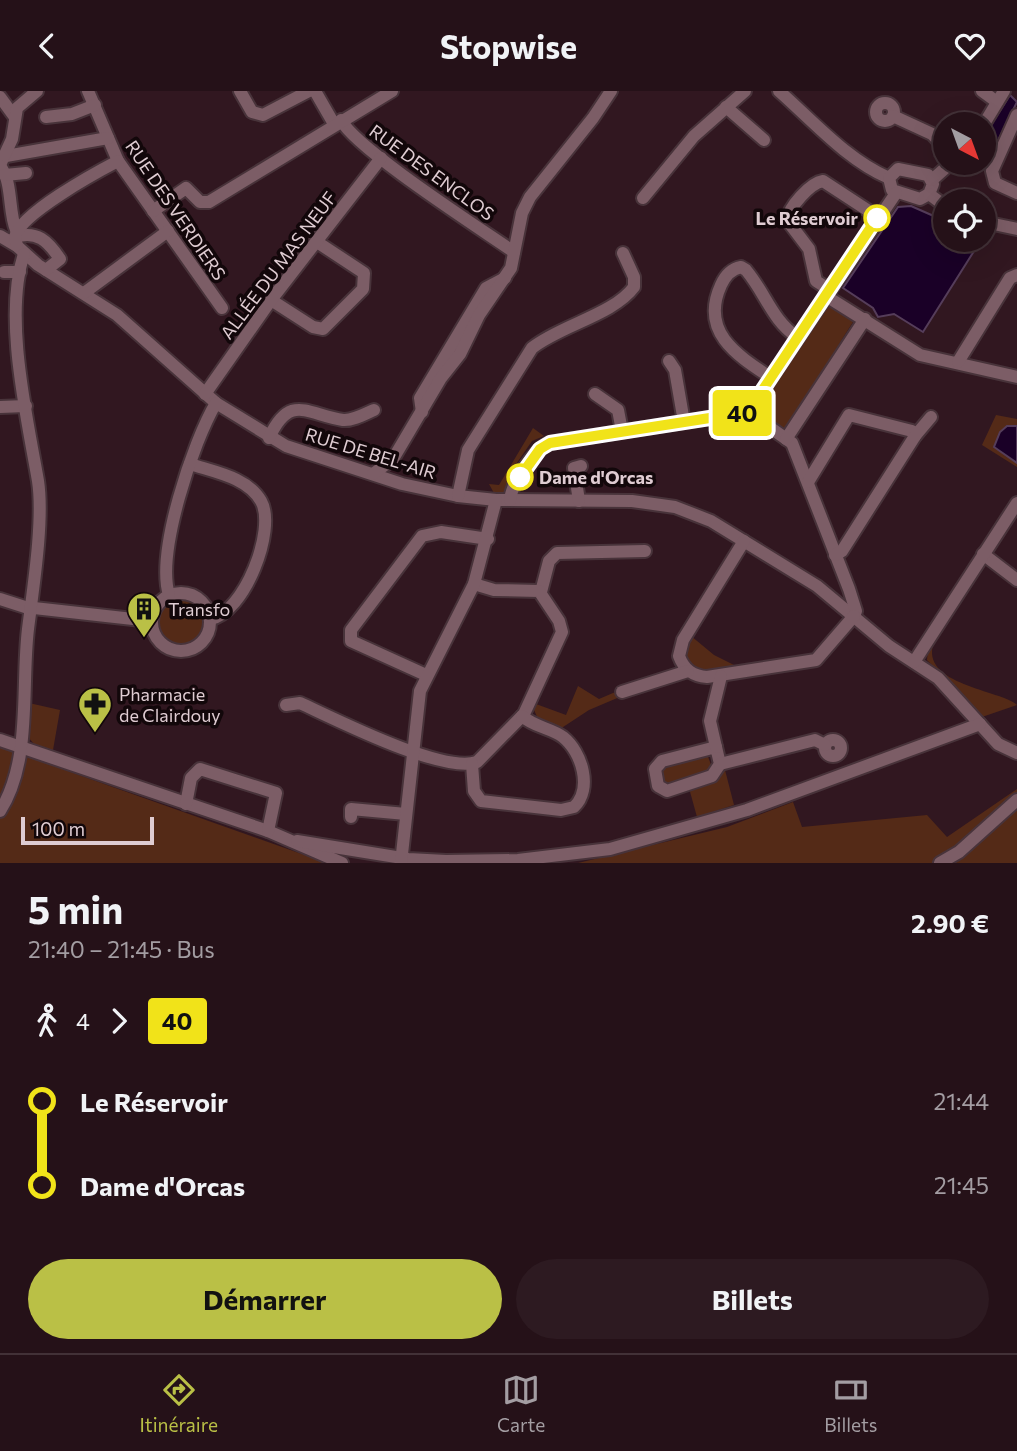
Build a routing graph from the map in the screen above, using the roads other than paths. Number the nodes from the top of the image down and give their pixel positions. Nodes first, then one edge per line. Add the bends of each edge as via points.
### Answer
1 (88, 91) edge
2 (240, 91) edge
3 (309, 91) edge
4 (316, 91) edge
5 (392, 91) edge
6 (611, 91) edge
7 (745, 91) edge
8 (779, 91) edge
9 (982, 91) edge
10 (35, 92) edge
11 (0, 97) edge
12 (1001, 97) edge
13 (95, 105) junction
14 (726, 107) junction
15 (992, 112) edge
16 (14, 115) junction
17 (1017, 115) edge
18 (893, 116) dead end
19 (46, 117) dead end
20 (337, 122) junction
21 (933, 135) edge
22 (108, 138) junction
23 (764, 140) dead end
24 (381, 158) junction
25 (118, 161) junction
26 (3, 166) edge
27 (26, 173) dead end
28 (938, 175) edge
29 (889, 178) junction
30 (932, 180) junction
31 (896, 193) junction
32 (1017, 193) edge
33 (929, 194) junction
34 (933, 197) edge
35 (643, 198) dead end
36 (153, 211) junction
37 (878, 217) junction
38 (996, 225) edge
39 (1017, 229) edge
40 (168, 231) junction
41 (0, 236) edge
42 (18, 242) junction
43 (317, 242) junction
44 (514, 252) junction
45 (623, 253) dead end
46 (46, 270) junction
47 (4, 272) dead end
48 (20, 272) junction
49 (1017, 275) edge
50 (84, 293) junction
51 (828, 293) junction
52 (271, 300) junction
53 (222, 308) dead end
54 (865, 319) junction
55 (797, 337) junction
56 (669, 361) dead end
57 (958, 362) junction
58 (770, 377) junction
59 (1017, 377) edge
60 (205, 394) junction
61 (595, 394) dead end
62 (216, 403) junction
63 (26, 406) junction
64 (0, 407) edge
65 (374, 410) dead end
66 (748, 412) junction
67 (932, 417) dead end
68 (684, 422) junction
69 (622, 432) junction
70 (915, 436) junction
71 (269, 438) junction
72 (786, 439) junction
73 (190, 464) junction
74 (581, 466) dead end
75 (373, 474) junction
76 (808, 482) junction
77 (458, 496) junction
78 (503, 500) junction
79 (579, 501) junction
80 (1017, 503) edge
81 (488, 539) junction
82 (744, 541) junction
83 (645, 551) dead end
84 (984, 554) junction
85 (835, 555) junction
86 (845, 577) junction
87 (1017, 580) edge
88 (474, 584) junction
89 (541, 591) junction
90 (169, 595) junction
91 (829, 595) junction
92 (0, 599) edge
93 (32, 608) junction
94 (854, 617) junction
95 (210, 619) junction
96 (151, 621) junction
97 (914, 662) junction
98 (688, 671) junction
99 (426, 675) junction
100 (721, 676) junction
101 (622, 692) dead end
102 (286, 705) dead end
103 (522, 716) junction
104 (980, 724) junction
105 (0, 740) edge
106 (825, 745) dead end
107 (20, 746) junction
108 (716, 747) junction
109 (411, 753) junction
110 (1015, 755) edge
111 (472, 764) junction
112 (720, 764) junction
113 (1017, 800) edge
114 (186, 804) junction
115 (351, 809) dead end
116 (0, 811) edge
117 (406, 814) junction
118 (268, 831) junction
119 (297, 841) junction
120 (402, 860) edge
121 (342, 863) edge
122 (940, 863) edge

1 - 13 street, RUE DES VERDIERS
2 - 3 street via 252,111 263,115
4 - 20 street, RUE DES ENCLOS
5 - 20 street
6 - 44 street via 530,197
7 - 14 street
8 - 29 street via 840,145
9 - 12 street
10 - 16 street
11 - 16 street
12 - 15 street
13 - 19 street
13 - 22 street, RUE DES VERDIERS
14 - 23 street
14 - 35 street via 694,136
16 - 26 street
17 - 32 street via 992,171 995,183
18 - 21 street
20 - 24 street, RUE DES ENCLOS
20 - 36 street via 209,202 200,202 186,188
22 - 25 street, RUE DES VERDIERS
22 - 26 street
24 - 43 street, ALLÉE DU MAS NEUF
24 - 44 street, RUE DES ENCLOS
25 - 36 street, RUE DES VERDIERS
25 - 42 street via 26,218
26 - 27 street
26 - 42 street
28 - 30 street
29 - 30 street via 902,169
29 - 31 street
30 - 33 street
31 - 33 street via 920,198
31 - 37 street
33 - 34 street
36 - 40 street, RUE DES VERDIERS
37 - 51 street
37 - 51 street via 823,181 815,183 790,210 789,225 809,249 816,281
38 - 39 street
40 - 50 street
40 - 53 street, RUE DES VERDIERS
41 - 42 street, RUE DE BEL-AIR
42 - 46 street, RUE DE BEL-AIR
42 - 46 street via 24,234 47,241 60,259
42 - 48 street
43 - 52 street, ALLÉE DU MAS NEUF
43 - 52 street via 361,270 366,281 363,289 323,329
44 - 75 street via 505,278 393,459
45 - 77 street via 634,287 621,300 532,348 468,450
46 - 50 street, RUE DE BEL-AIR
47 - 48 street
48 - 63 street via 16,329
49 - 57 street via 985,313
50 - 60 street, RUE DE BEL-AIR via 117,315
51 - 54 street
51 - 55 street
52 - 60 street, ALLÉE DU MAS NEUF
54 - 57 street via 920,355
54 - 72 street
55 - 58 street
55 - 58 street via 778,323 766,296 746,270 741,267 729,272 715,298 715,323 737,353
56 - 68 street via 675,370
57 - 59 street
58 - 66 street
60 - 62 street, RUE DE BEL-AIR
61 - 69 street via 618,410
62 - 71 street, RUE DE BEL-AIR
62 - 73 street
63 - 64 street
63 - 93 street via 39,491
65 - 71 street via 346,421 297,409 287,413
66 - 68 street
66 - 72 street
67 - 70 street
68 - 69 street
69 - 78 street via 544,446
70 - 76 street via 912,431 849,415
70 - 85 street via 842,551
71 - 75 street, RUE DE BEL-AIR
72 - 76 street via 792,443
73 - 90 street via 169,544
73 - 95 street via 247,486 260,499 266,518 248,583 235,604
74 - 79 street via 574,468
75 - 77 street, RUE DE BEL-AIR
76 - 85 street
77 - 78 street, RUE DE BEL-AIR
78 - 79 street, RUE DE BEL-AIR
78 - 81 street
79 - 82 street, RUE DE BEL-AIR via 675,507
80 - 84 street
81 - 88 street
81 - 99 street via 441,532 422,536 351,629 351,641
82 - 91 street, RUE DE BEL-AIR
82 - 98 street via 683,641 679,656
83 - 89 street via 557,553 549,561
84 - 87 street
84 - 97 street
85 - 86 street
86 - 91 street
86 - 94 street
88 - 89 street via 494,590
88 - 99 street
89 - 103 street via 562,632
90 - 95 street via 197,597
90 - 96 street via 156,606
91 - 94 street, RUE DE BEL-AIR
92 - 93 street
93 - 96 street
93 - 107 street
94 - 97 street, RUE DE BEL-AIR
94 - 100 street via 816,660
95 - 96 street via 204,639 185,651 162,644
97 - 104 street, RUE DE BEL-AIR via 938,678
98 - 100 street via 696,677
98 - 101 street
99 - 109 street via 417,703
100 - 108 street via 710,721
102 - 109 street via 300,703
103 - 111 street
103 - 111 street via 536,727 562,736 580,762 583,784 576,805 561,810 481,801 474,791
104 - 110 street, RUE DE BEL-AIR
104 - 120 street via 747,810 651,840 575,855 518,860
105 - 107 street
106 - 112 street via 815,740
107 - 114 street
107 - 116 street via 13,788
108 - 112 street
108 - 112 street via 662,761 655,769 656,783 667,791 712,776
109 - 111 street
109 - 117 street
113 - 122 street
114 - 118 street
114 - 118 street via 191,778 200,769 247,782 276,793
115 - 117 street
117 - 120 street
118 - 119 street
119 - 120 street
119 - 121 street

